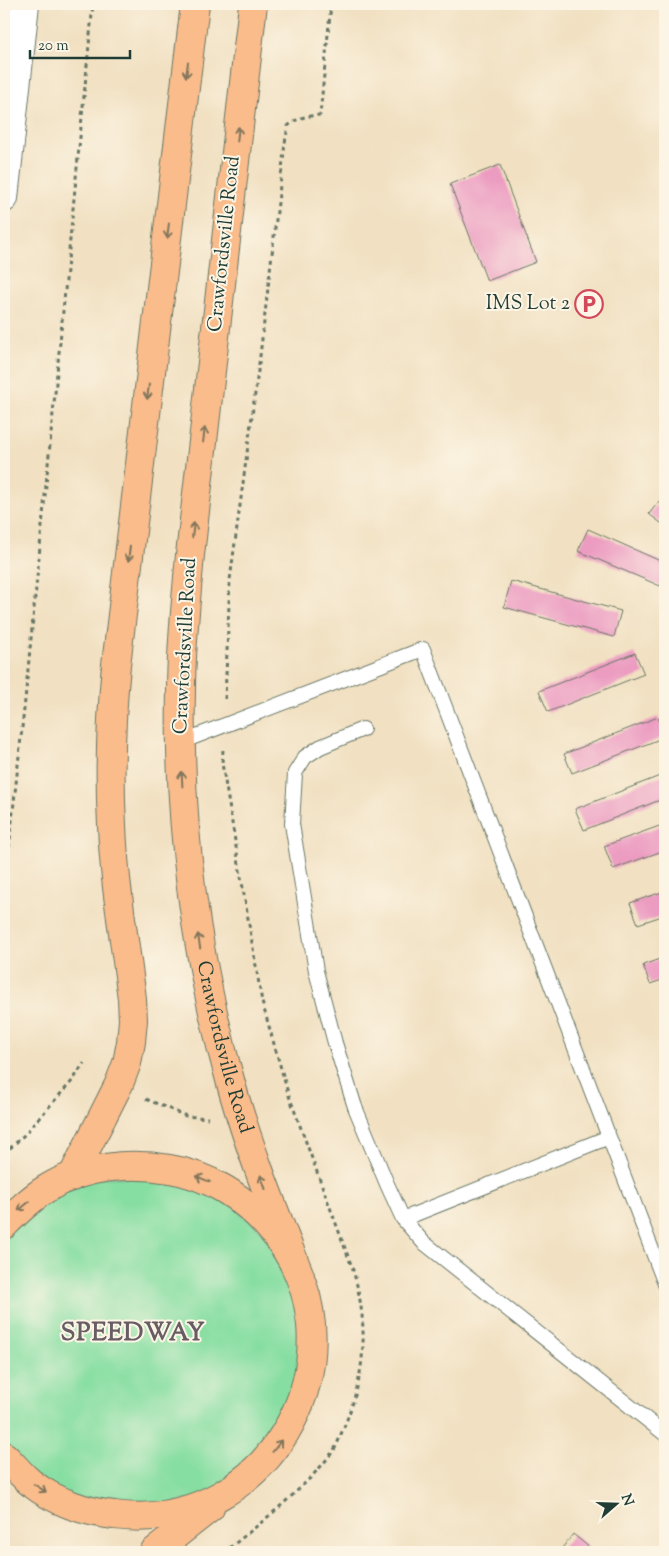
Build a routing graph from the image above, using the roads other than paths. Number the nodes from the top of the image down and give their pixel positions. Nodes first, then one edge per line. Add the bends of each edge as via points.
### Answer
1 (25, 4) edge
2 (195, 4) edge
3 (254, 4) edge
4 (8, 128) edge
5 (4, 198) edge
6 (363, 729) dead end
7 (181, 742) junction
8 (610, 1137) junction
9 (72, 1177) junction
10 (403, 1219) junction
11 (4, 1225) edge
12 (300, 1276) junction
13 (665, 1284) edge
14 (665, 1434) edge
15 (4, 1456) edge
16 (243, 1481) junction
17 (154, 1552) edge

1 - 4 street
2 -> 9 main road via 111,719 112,827 132,999 131,1042 119,1084
7 -> 3 main road, Crawfordsville Road via 184,623 190,555
4 - 5 street
6 - 10 lane via 305,757 295,773 292,824 316,971 335,1043 355,1107
7 - 8 lane via 423,649
12 -> 7 main road, Crawfordsville Road via 233,1092 202,960 185,826
8 - 10 lane
8 - 13 lane
9 -> 11 main road via 46,1188
12 -> 9 main road via 276,1234 260,1216 242,1200 199,1177 176,1170 128,1165
10 - 14 lane via 423,1242
16 -> 12 main road via 262,1464 292,1423 309,1376 311,1326 308,1300
15 -> 16 main road via 31,1483 53,1496 100,1514 125,1517 150,1517 199,1506
16 - 17 main road

